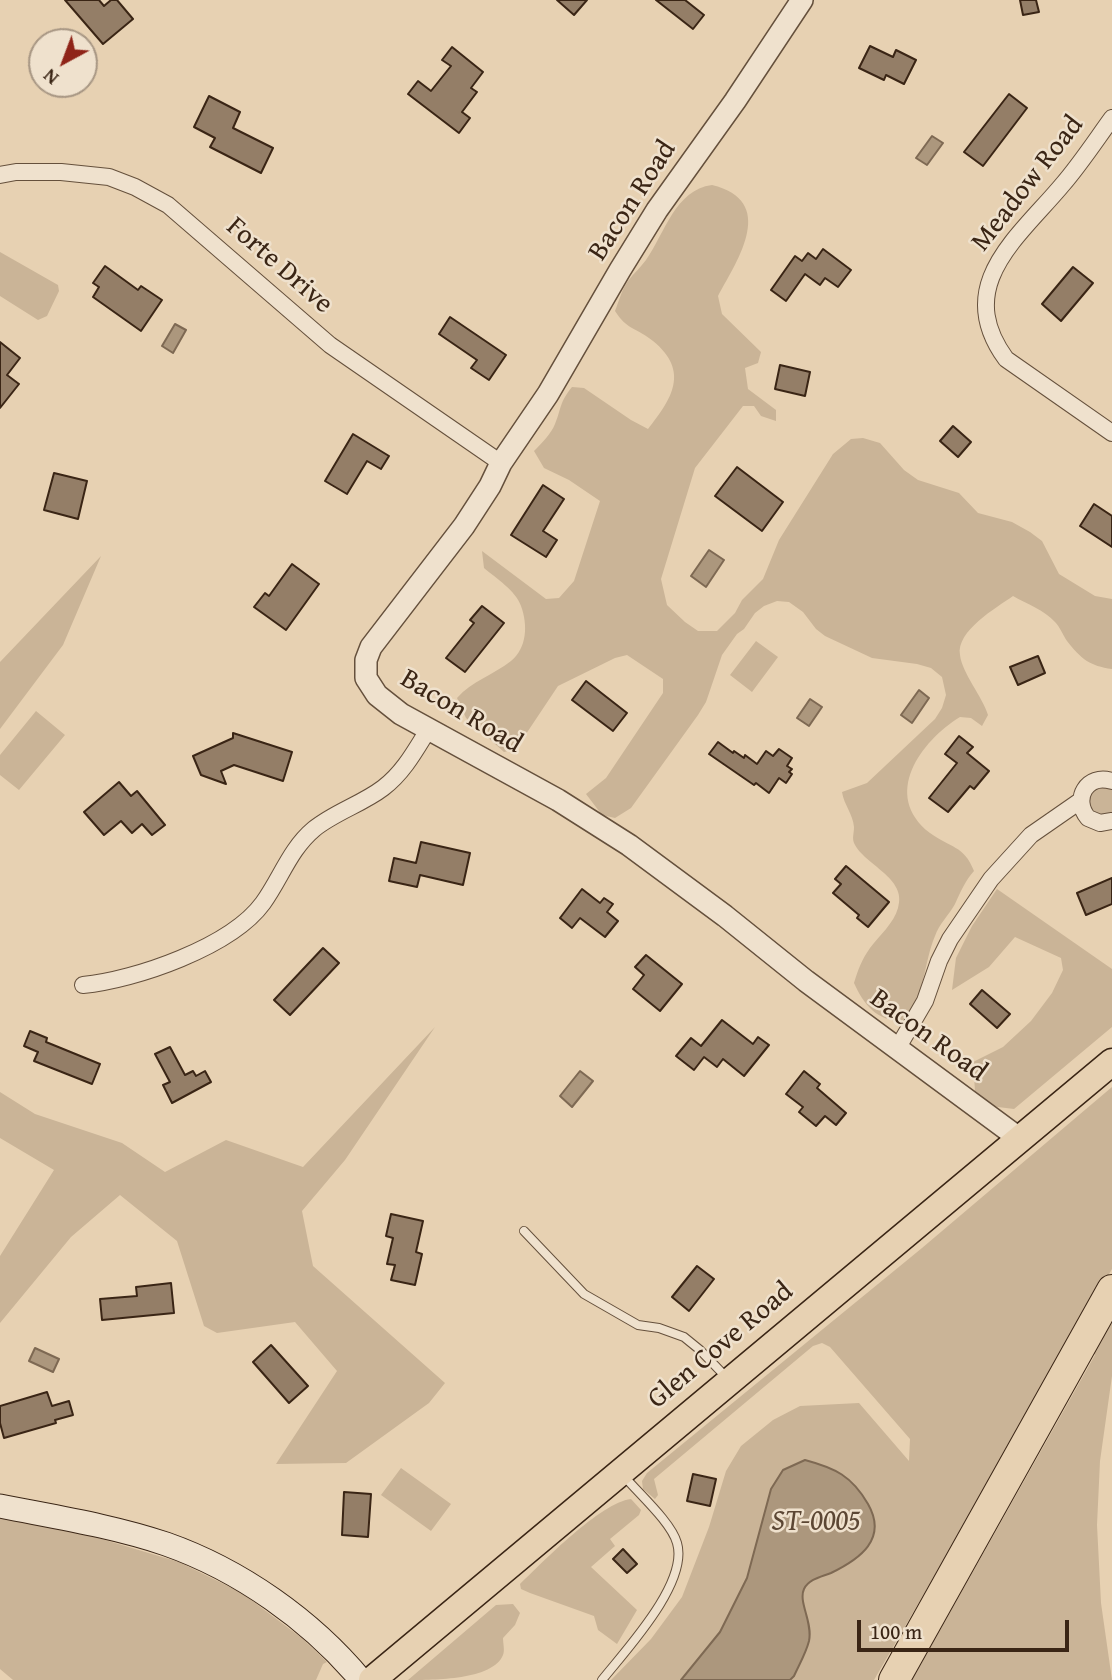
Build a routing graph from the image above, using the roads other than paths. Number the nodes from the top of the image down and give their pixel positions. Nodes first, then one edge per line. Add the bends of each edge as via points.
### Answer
1 (802, 0) edge
2 (1112, 118) edge
3 (0, 175) edge
4 (1112, 433) edge
5 (501, 463) junction
6 (428, 730) junction
7 (1112, 781) edge
8 (1080, 801) junction
9 (1112, 821) edge
10 (83, 985) dead end
11 (897, 1049) junction
12 (1112, 1062) edge
13 (1020, 1139) junction
14 (524, 1231) dead end
15 (1112, 1290) edge
16 (729, 1380) junction
17 (620, 1471) junction
18 (0, 1506) edge
19 (361, 1680) edge
20 (372, 1680) edge
21 (602, 1680) edge
22 (894, 1680) edge

1 - 5 street, Bacon Road via 657,210 548,394
2 - 4 street, Meadow Road via 1065,182 1001,255 985,298 988,323 1006,359
3 - 5 street, Forte Drive via 61,172 109,177 168,205 330,345
5 - 6 street, Bacon Road via 464,526 376,638 366,660 366,678 377,695
6 - 10 street via 404,768 383,788 313,830 290,855 261,906 238,928 134,976
6 - 11 street, Bacon Road via 558,800 629,845
7 - 8 street via 1089,783
8 - 9 street via 1088,818
8 - 11 street via 1031,835 991,879 950,939 925,1001
11 - 13 street, Bacon Road
12 - 13 main road, Glen Cove Road
13 - 16 main road, Glen Cove Road
14 - 16 lane via 584,1294 638,1325 684,1337
15 - 22 highway
16 - 17 main road, Glen Cove Road
17 - 20 main road, Glen Cove Road
17 - 21 lane via 674,1536 679,1557 665,1596
18 - 19 main road via 144,1537 200,1558 287,1611

